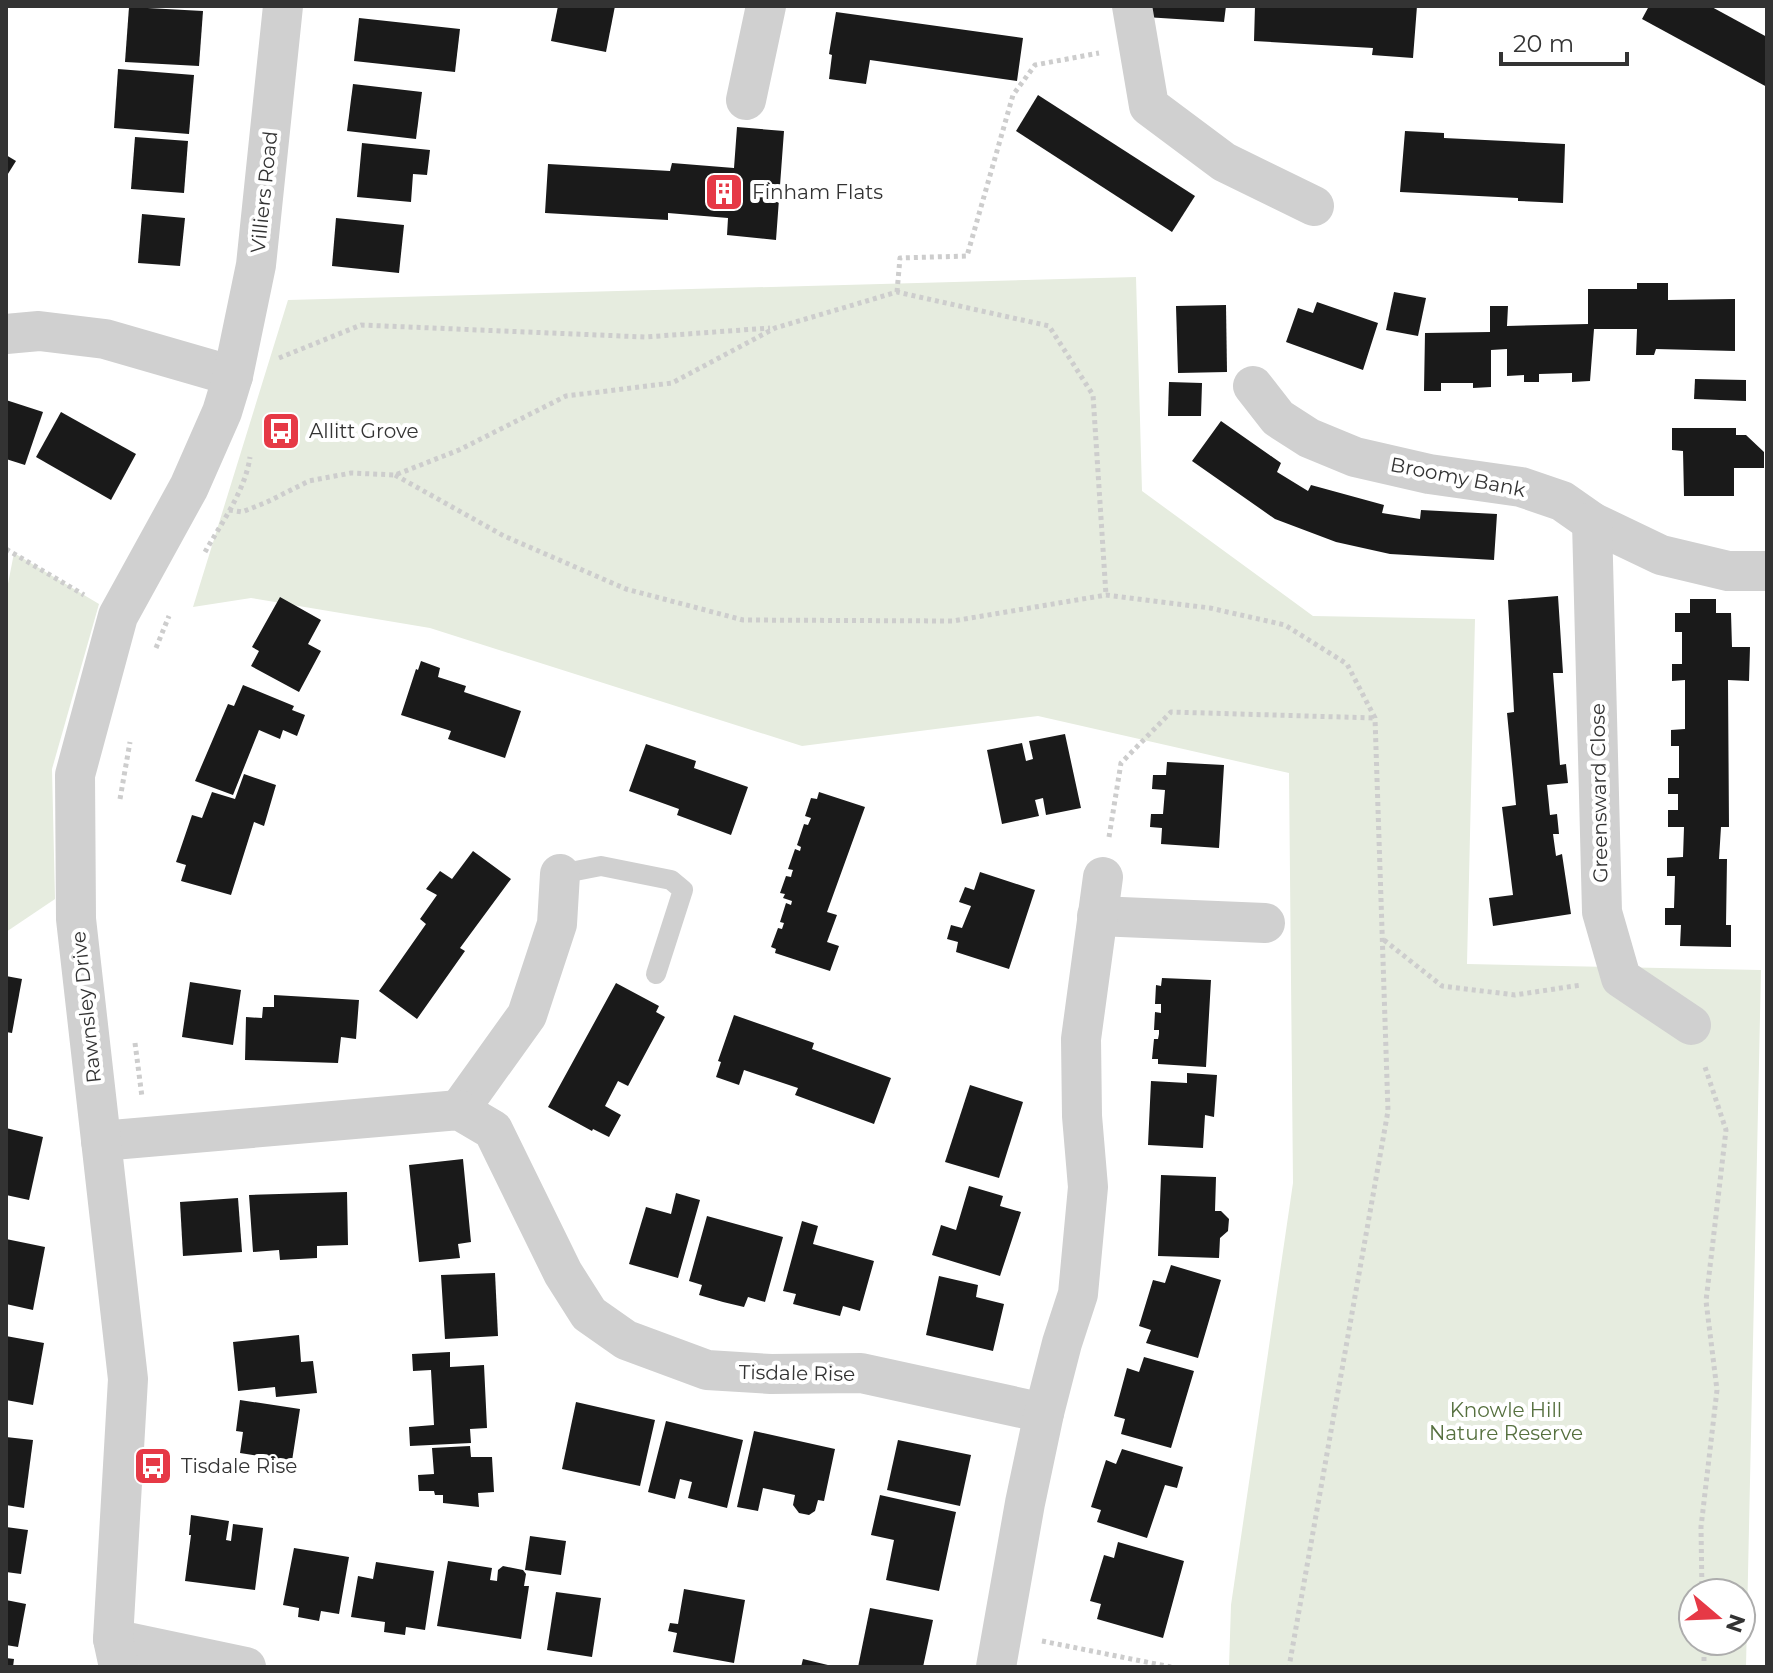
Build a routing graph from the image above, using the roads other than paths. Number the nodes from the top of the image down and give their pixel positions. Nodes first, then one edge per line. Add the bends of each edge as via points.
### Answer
1 (283, 6) edge
2 (766, 6) edge
3 (1132, 6) edge
4 (746, 100) dead end
5 (1314, 206) dead end
6 (6, 334) edge
7 (233, 376) junction
8 (1253, 386) dead end
9 (1592, 522) junction
10 (1767, 571) edge
11 (560, 874) joint
12 (1265, 923) dead end
13 (656, 974) dead end
14 (1691, 1025) road end
15 (459, 1110) junction
16 (101, 1141) junction
17 (1044, 1413) junction
18 (999, 1650) edge
19 (116, 1653) edge
20 (246, 1667) edge

1 - 7 street, Villiers Road via 256,265
2 - 4 street
3 - 5 street via 1149,106 1224,162
6 - 7 street via 39,331 105,339
7 - 16 street, Rawnsley Drive via 189,487 118,616 75,775 76,919
8 - 9 street, Broomy Bank via 1278,418 1355,457 1521,487 1562,501
9 - 10 street, Broomy Bank via 1661,555 1728,571
9 - 14 street, Greensward Close via 1602,912 1621,978
11 - 13 lane via 601,866 671,880 683,890
11 - 15 street via 557,924 527,1015
12 - 17 street via 1100,896 1081,1039 1088,1187 1078,1294
15 - 16 street
15 - 17 street, Tisdale Rise via 493,1130 563,1273 589,1314 626,1340 707,1370 861,1373
16 - 19 street, Rawnsley Drive via 128,1379
17 - 18 street
19 - 20 street

